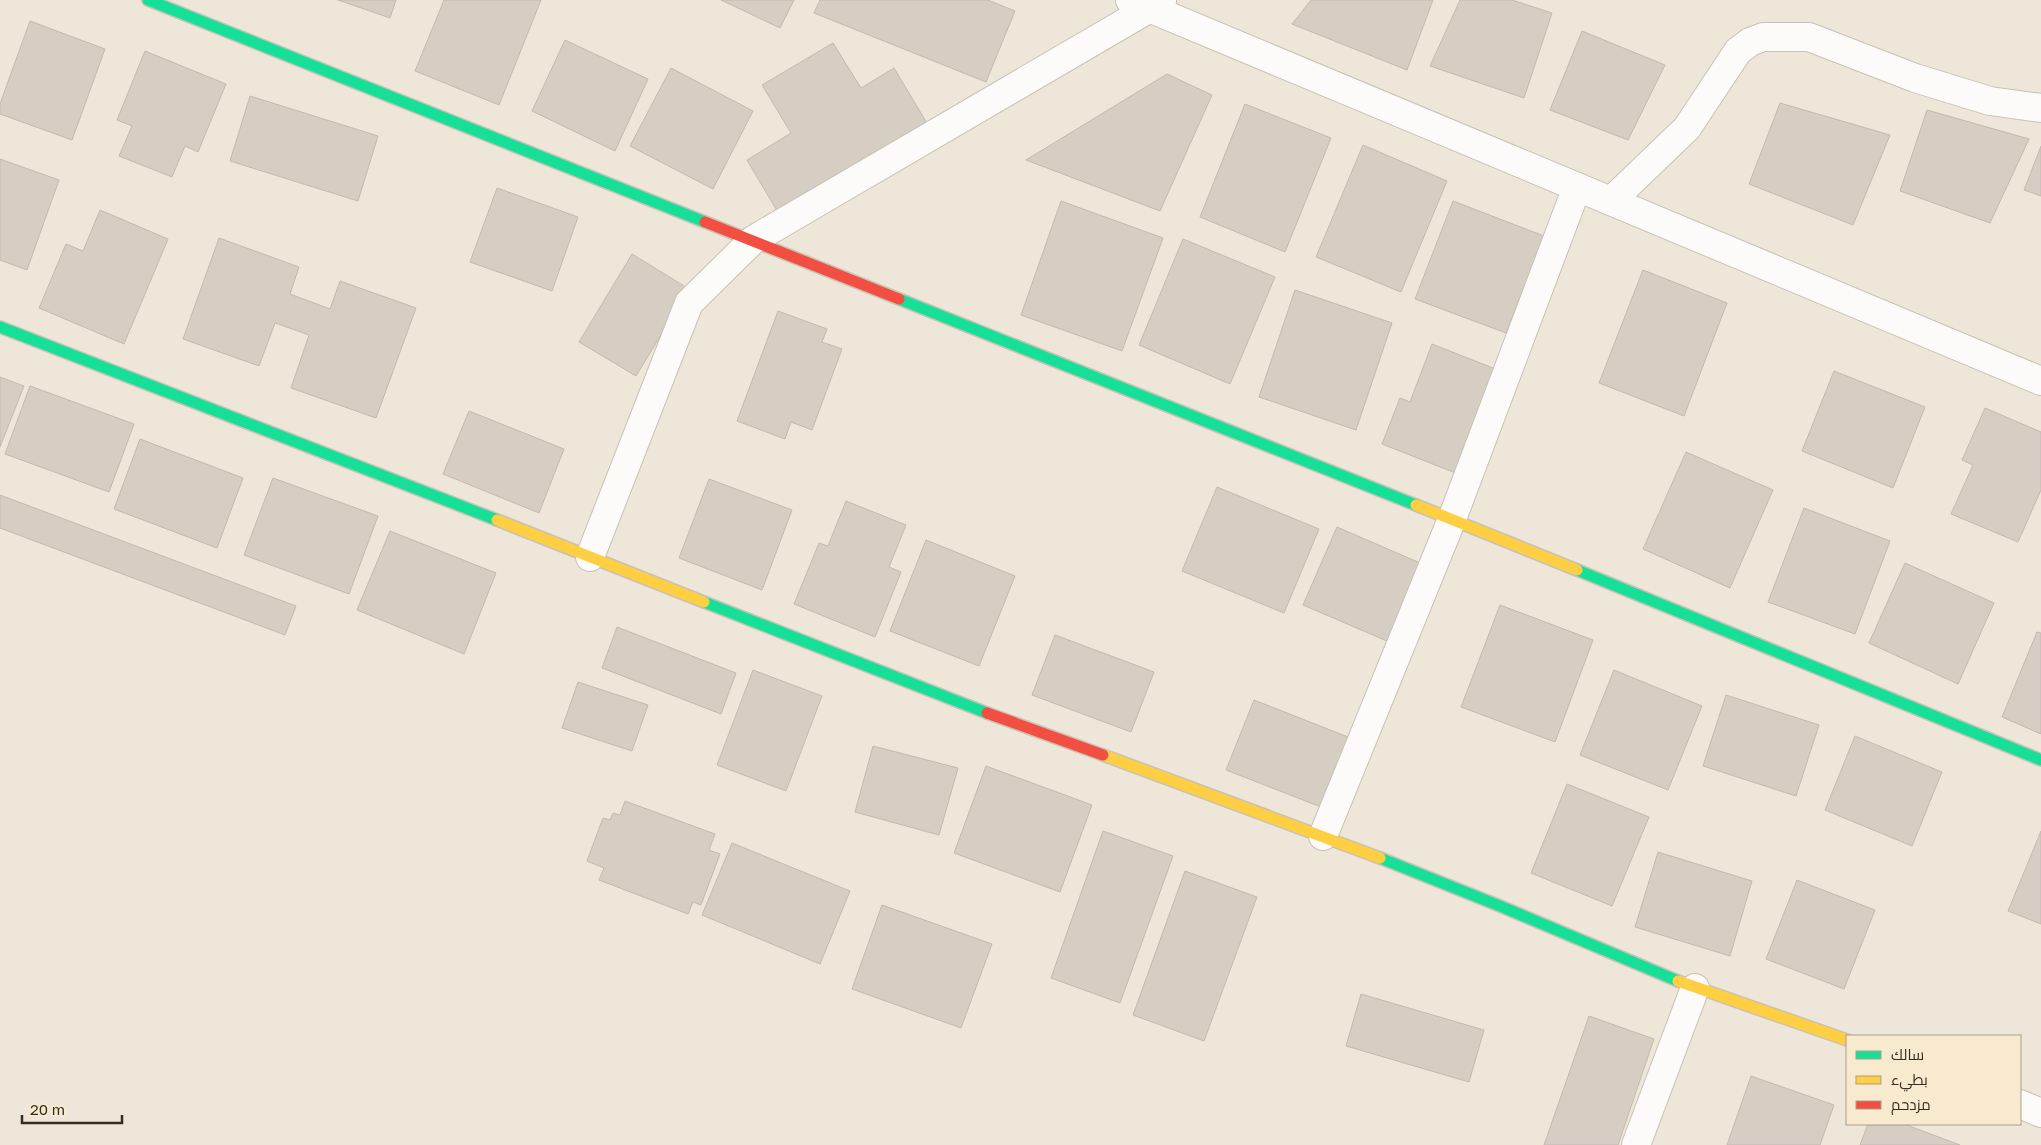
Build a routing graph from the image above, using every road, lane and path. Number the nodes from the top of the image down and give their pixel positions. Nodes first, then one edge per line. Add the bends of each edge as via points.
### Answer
1 (148, 0) edge
2 (1147, 3) edge
3 (2041, 108) edge
4 (1578, 188) junction
5 (1611, 202) junction
6 (753, 240) junction
7 (0, 328) edge
8 (2041, 381) edge
9 (1452, 519) junction
10 (590, 557) junction
11 (2041, 760) edge
12 (1323, 836) junction
13 (1695, 988) junction
14 (1846, 1040) edge
15 (2021, 1104) edge
16 (2041, 1113) edge
17 (1636, 1145) edge

1 - 6 street
2 - 4 street
2 - 6 street
3 - 5 street via 1980,98 1915,78 1809,37 1764,37 1738,51 1687,128
4 - 5 street
4 - 9 street
5 - 8 street
6 - 9 street
6 - 10 street via 689,303
7 - 10 street
9 - 11 street
9 - 12 street
10 - 12 street via 928,692
12 - 13 street
13 - 14 street
13 - 17 street
15 - 16 street

